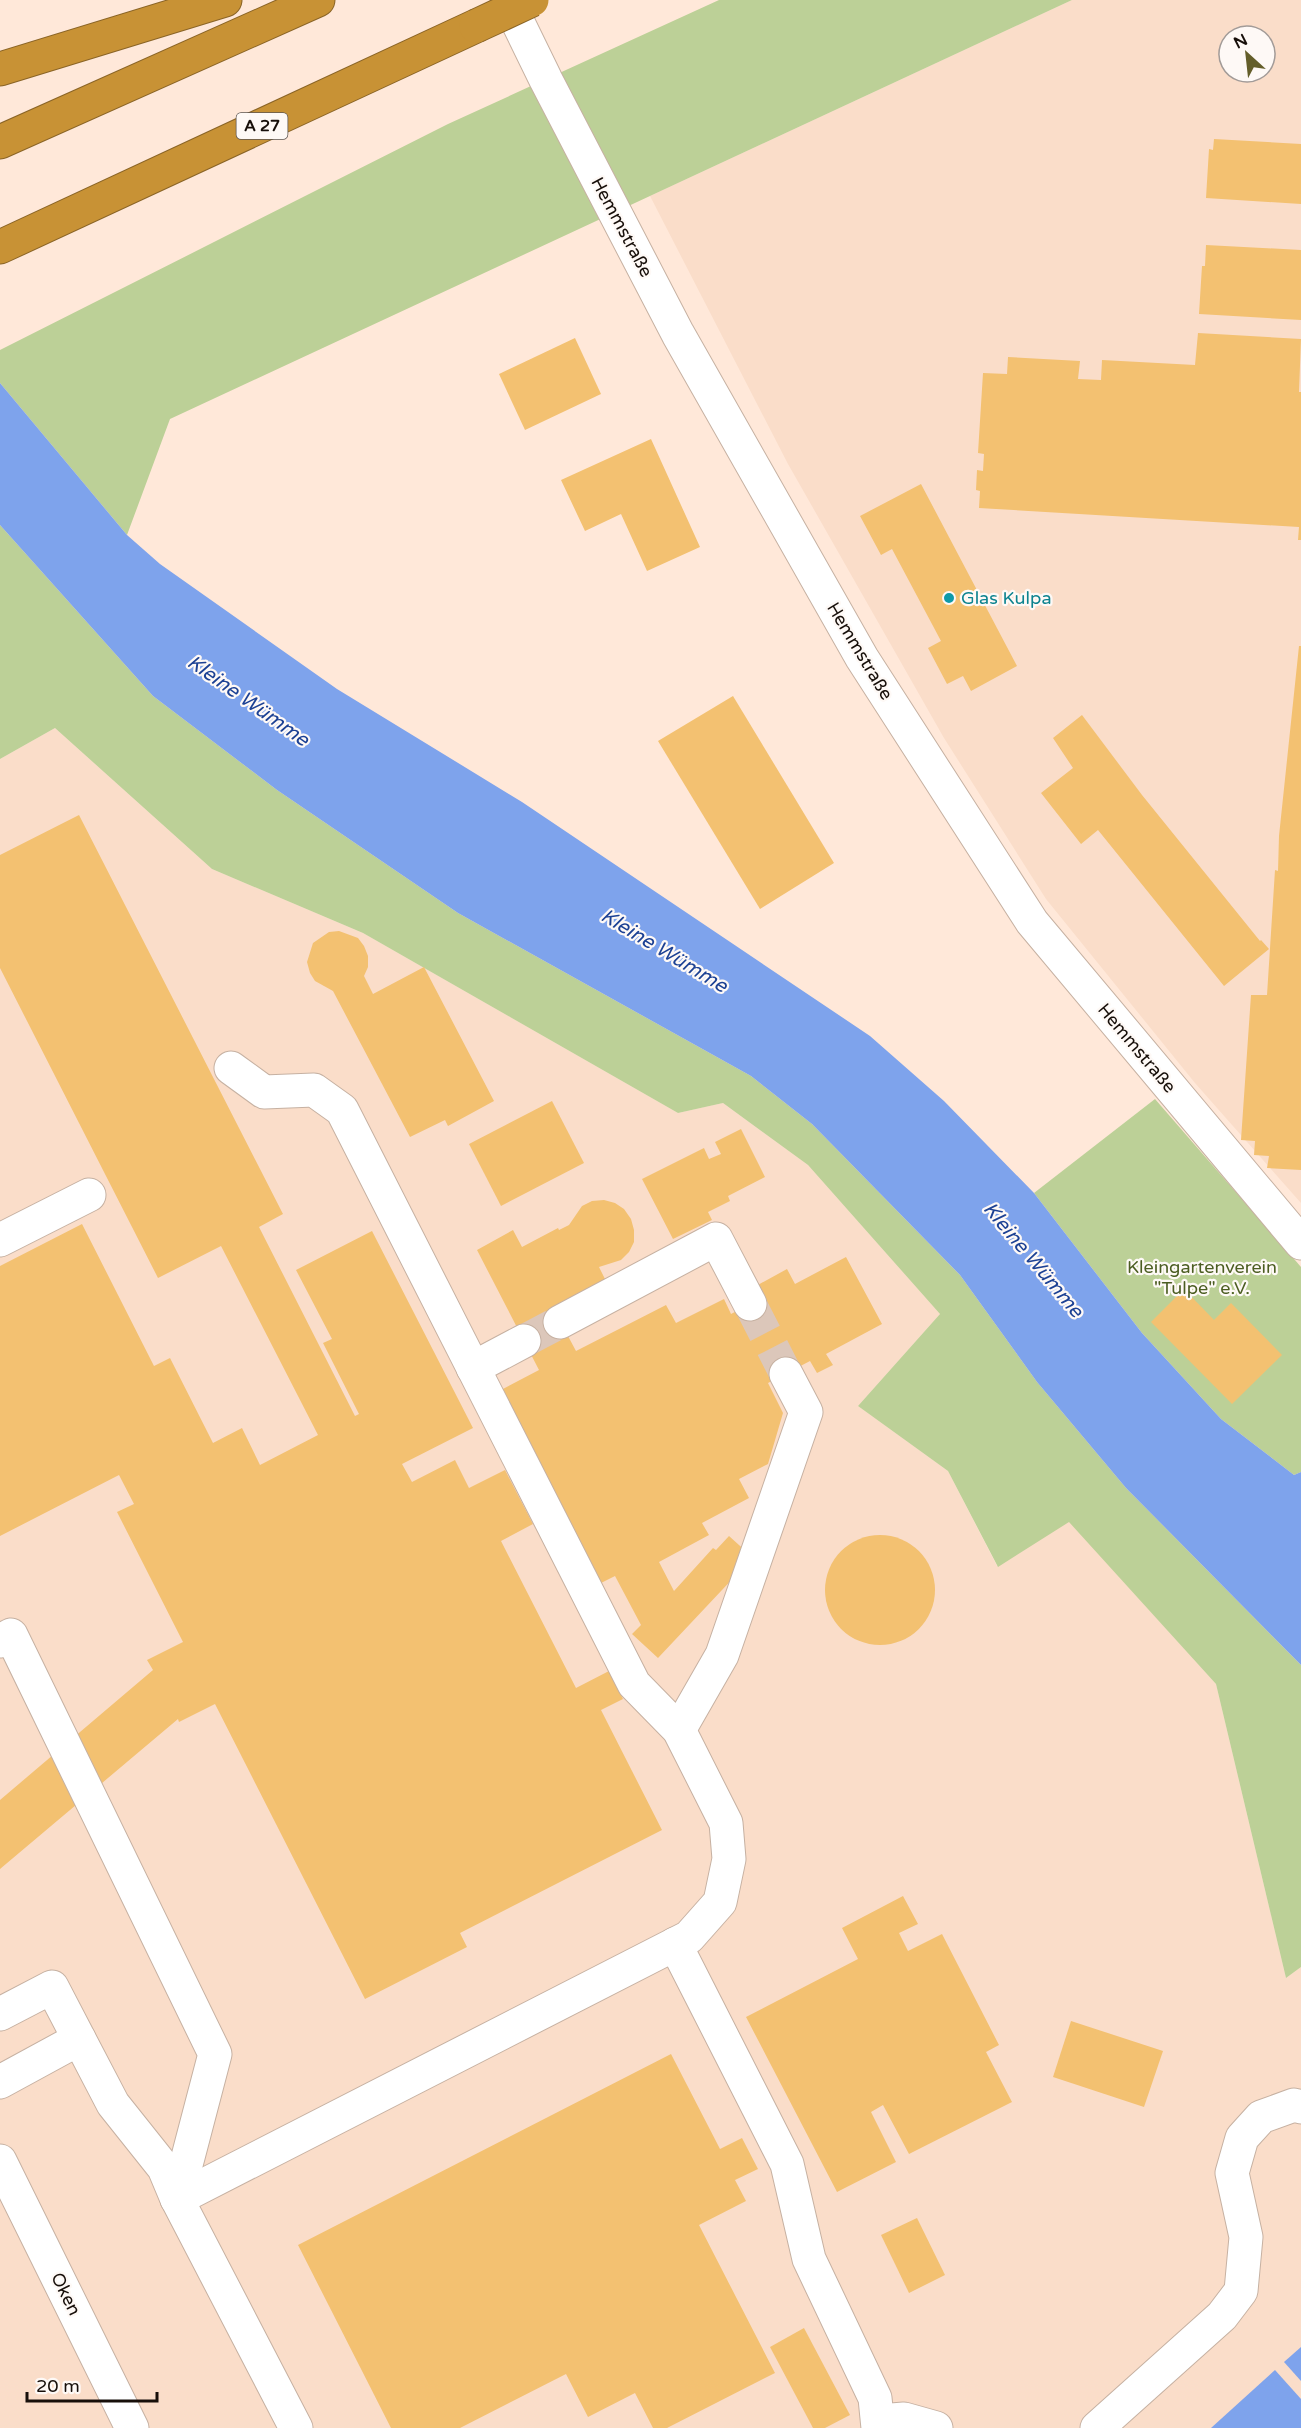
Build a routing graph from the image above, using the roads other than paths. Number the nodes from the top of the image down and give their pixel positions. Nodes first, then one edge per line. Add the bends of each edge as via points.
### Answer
1 (225, 0) edge
2 (318, 0) edge
3 (507, 0) edge
4 (532, 0) edge
5 (0, 69) edge
6 (0, 142) edge
7 (48, 226) junction
8 (0, 247) edge
9 (0, 258) edge
10 (231, 1068) dead end
11 (89, 1194) dead end
12 (0, 1240) edge
13 (1301, 1243) edge
14 (750, 1304) tunnel mouth
15 (560, 1322) tunnel mouth
16 (524, 1341) tunnel mouth
17 (473, 1368) junction
18 (786, 1374) tunnel mouth
19 (0, 1641) edge
20 (679, 1730) junction
21 (675, 1944) junction
22 (0, 2014) edge
23 (79, 2039) junction
24 (0, 2082) edge
25 (1301, 2107) edge
26 (0, 2161) edge
27 (177, 2199) junction
28 (879, 2424) edge
29 (132, 2428) edge
30 (296, 2428) edge
31 (936, 2428) edge
32 (1097, 2428) edge

1 - 5 highway
2 - 6 highway
3 - 13 street, Hemmstraße via 678,334 862,658 1032,922
4 - 7 highway, A 27, bridge
7 - 8 highway, A 27
7 - 9 highway
10 - 17 street via 264,1092 314,1090 342,1110
11 - 12 street
14 - 15 street via 716,1239
16 - 17 street
17 - 20 street via 634,1684
18 - 20 street via 806,1412 722,1655
19 - 27 street via 11,1635 215,2054
20 - 21 street via 726,1823 729,1859 720,1902 688,1937
21 - 27 street
21 - 28 street via 787,2164 809,2259 875,2398
22 - 23 street via 52,1987
23 - 24 street
23 - 27 street via 113,2104 164,2168
25 - 32 street via 1294,2105 1261,2117 1242,2139 1232,2173 1245,2236 1241,2291 1222,2316
26 - 29 street, Oken
27 - 30 street
28 - 31 street via 904,2419

